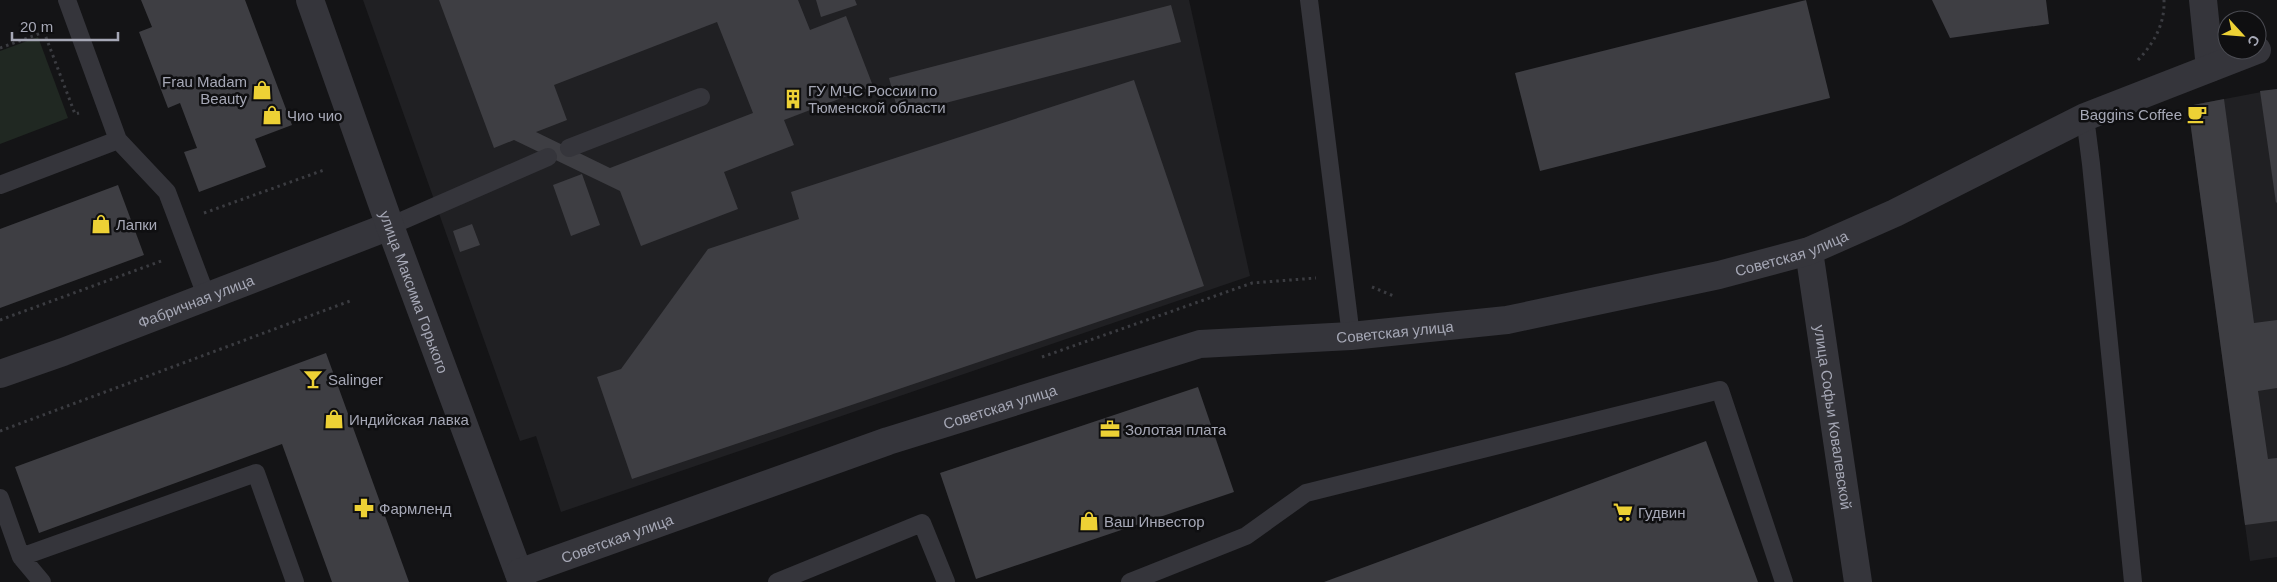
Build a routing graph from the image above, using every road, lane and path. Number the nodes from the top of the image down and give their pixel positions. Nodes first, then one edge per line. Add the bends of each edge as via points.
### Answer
1 (67, 0) edge
2 (310, 0) edge
3 (1310, 0) edge
4 (2203, 0) edge
5 (2231, 60) edge
6 (2210, 68) junction
7 (701, 96) dead end
8 (2085, 117) junction
9 (118, 140) junction
10 (569, 148) dead end
11 (548, 157) dead end
12 (0, 185) edge
13 (390, 226) junction
14 (190, 250) junction
15 (1809, 251) junction
16 (207, 298) junction
17 (350, 301) dead end
18 (0, 320) edge
19 (1351, 336) junction
20 (0, 374) edge
21 (0, 431) edge
22 (0, 498) edge
23 (21, 557) junction
24 (521, 578) edge
25 (42, 582) edge
26 (295, 582) edge
27 (777, 582) edge
28 (946, 582) edge
29 (1130, 582) edge
30 (1784, 582) edge
31 (1858, 582) edge
32 (2133, 582) edge

1 - 9 lane
2 - 13 street, улица Максима Горького
3 - 19 lane
4 - 6 street
5 - 6 street, Советская улица
6 - 8 street, Советская улица
7 - 10 lane
8 - 15 street, Советская улица via 1895,213
8 - 32 lane
9 - 12 lane
9 - 14 lane via 166,192
11 - 13 lane
13 - 16 street, Фабричная улица
13 - 24 street, улица Максима Горького
14 - 16 lane
14 - 18 path
15 - 19 street, Советская улица via 1719,275 1507,320
15 - 31 street, улица Софьи Ковалевской
16 - 20 street, Фабричная улица
17 - 21 path
19 - 24 street, Советская улица via 1200,344 888,441
22 - 23 lane
23 - 25 lane
23 - 26 lane via 256,473
27 - 28 lane via 922,523
29 - 30 lane via 1246,536 1306,494 1720,390

